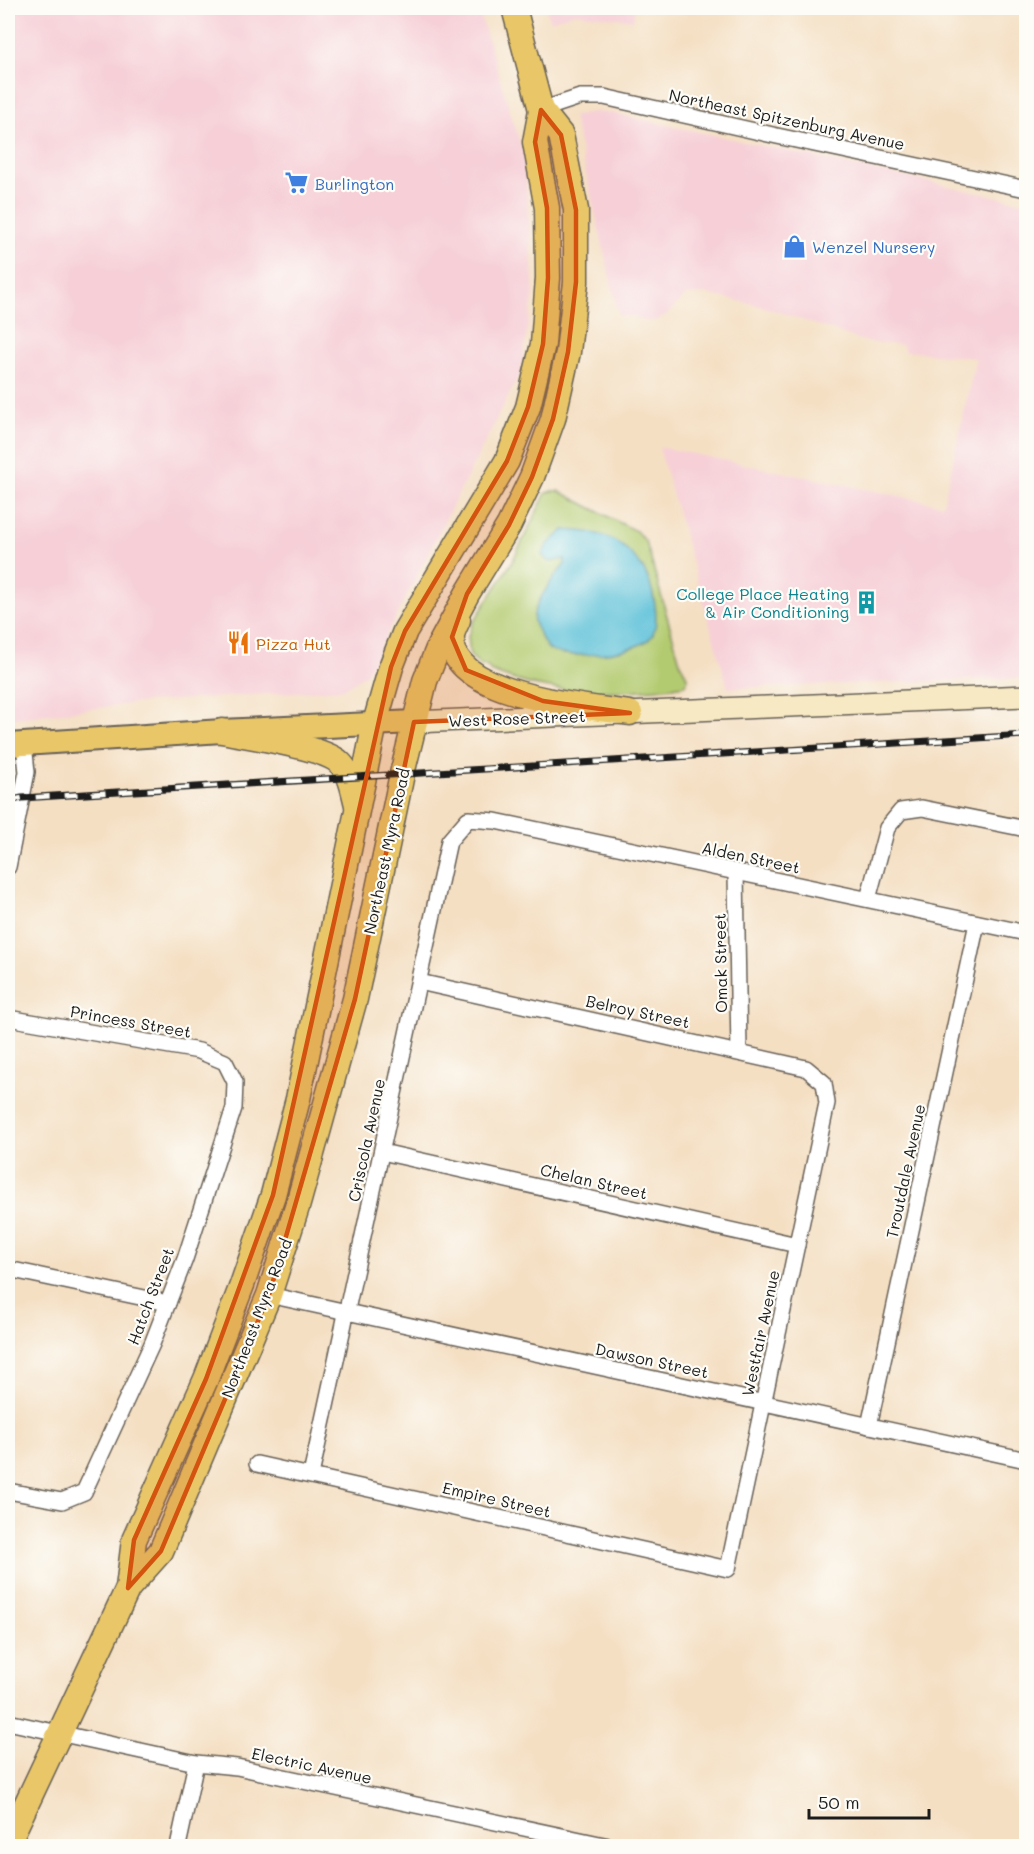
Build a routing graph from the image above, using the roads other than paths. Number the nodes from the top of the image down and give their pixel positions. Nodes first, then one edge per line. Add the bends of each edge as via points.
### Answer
1 (514, 8) edge
2 (541, 110) junction
3 (1026, 189) edge
4 (467, 594) junction
5 (1026, 696) edge
6 (630, 713) junction
7 (414, 722) junction
8 (375, 723) junction
9 (222, 731) junction
10 (16, 745) edge
11 (358, 807) junction
12 (468, 819) joint
13 (1026, 829) edge
14 (8, 867) edge
15 (736, 873) junction
16 (868, 899) junction
17 (977, 923) junction
18 (1026, 933) edge
19 (419, 982) junction
20 (8, 1018) edge
21 (739, 1052) junction
22 (235, 1082) joint
23 (827, 1103) joint
24 (382, 1152) junction
25 (797, 1245) junction
26 (8, 1269) edge
27 (269, 1295) junction
28 (168, 1303) junction
29 (348, 1313) junction
30 (764, 1403) junction
31 (869, 1426) junction
32 (1026, 1460) edge
33 (257, 1464) dead end
34 (311, 1475) junction
35 (8, 1491) edge
36 (728, 1569) joint
37 (128, 1588) junction
38 (8, 1722) edge
39 (58, 1734) junction
40 (195, 1763) junction
41 (8, 1843) edge
42 (178, 1846) edge
43 (609, 1846) edge

1 - 2 highway, Northeast Myra Road
2 - 3 street, Northeast Spitzenburg Avenue via 580,97 604,97
2 - 4 highway, Northeast Myra Road via 561,135 576,210 576,282 568,352 553,419 532,477 509,525
2 - 8 highway, Northeast Myra Road via 535,142 547,208 549,278 543,344 528,407 507,460 405,631
4 - 6 highway via 452,637 466,670 490,683 543,701
4 - 7 highway, Northeast Myra Road via 424,681
5 - 6 main road, West Rose Street
6 - 7 main road, West Rose Street
7 - 8 main road, West Rose Street
7 - 27 highway, Northeast Myra Road via 355,999
8 - 9 main road, West Rose Street
8 - 11 highway, Northeast Myra Road
9 - 10 main road, West Rose Street
9 - 11 highway via 310,749 339,761 350,777
10 - 14 street via 27,772
11 - 37 highway, Northeast Myra Road via 298,1099 273,1195 206,1379 134,1540
12 - 15 street, Alden Street via 495,820
12 - 19 street, Criscola Avenue via 449,841
13 - 16 street via 922,808 901,811 887,828
15 - 16 street, Alden Street
15 - 21 street, Omak Street
16 - 17 street, Alden Street
17 - 18 street, Alden Street
17 - 31 street, Troutdale Avenue
19 - 21 street, Belroy Street
19 - 24 street, Criscola Avenue
20 - 22 street, Princess Street via 199,1051 225,1062
21 - 23 street, Belroy Street via 806,1068 824,1083
22 - 28 street, Hatch Street via 234,1108
23 - 25 street, Westfair Avenue
24 - 25 street, Chelan Street
24 - 29 street, Criscola Avenue
25 - 30 street, Westfair Avenue
26 - 28 street
27 - 29 street, Dawson Street
27 - 37 highway, Northeast Myra Road via 161,1551
28 - 35 street, Hatch Street via 84,1492 62,1501
29 - 30 street, Dawson Street
29 - 34 street, Criscola Avenue
30 - 31 street, Dawson Street
30 - 36 street, Westfair Avenue
31 - 32 street, Dawson Street
33 - 34 street, Empire Street
34 - 36 street, Empire Street
37 - 39 highway, Northeast Myra Road
38 - 39 street, Electric Avenue
39 - 40 street, Electric Avenue
39 - 41 highway, Northeast Myra Road
40 - 42 street
40 - 43 street, Electric Avenue via 237,1767

